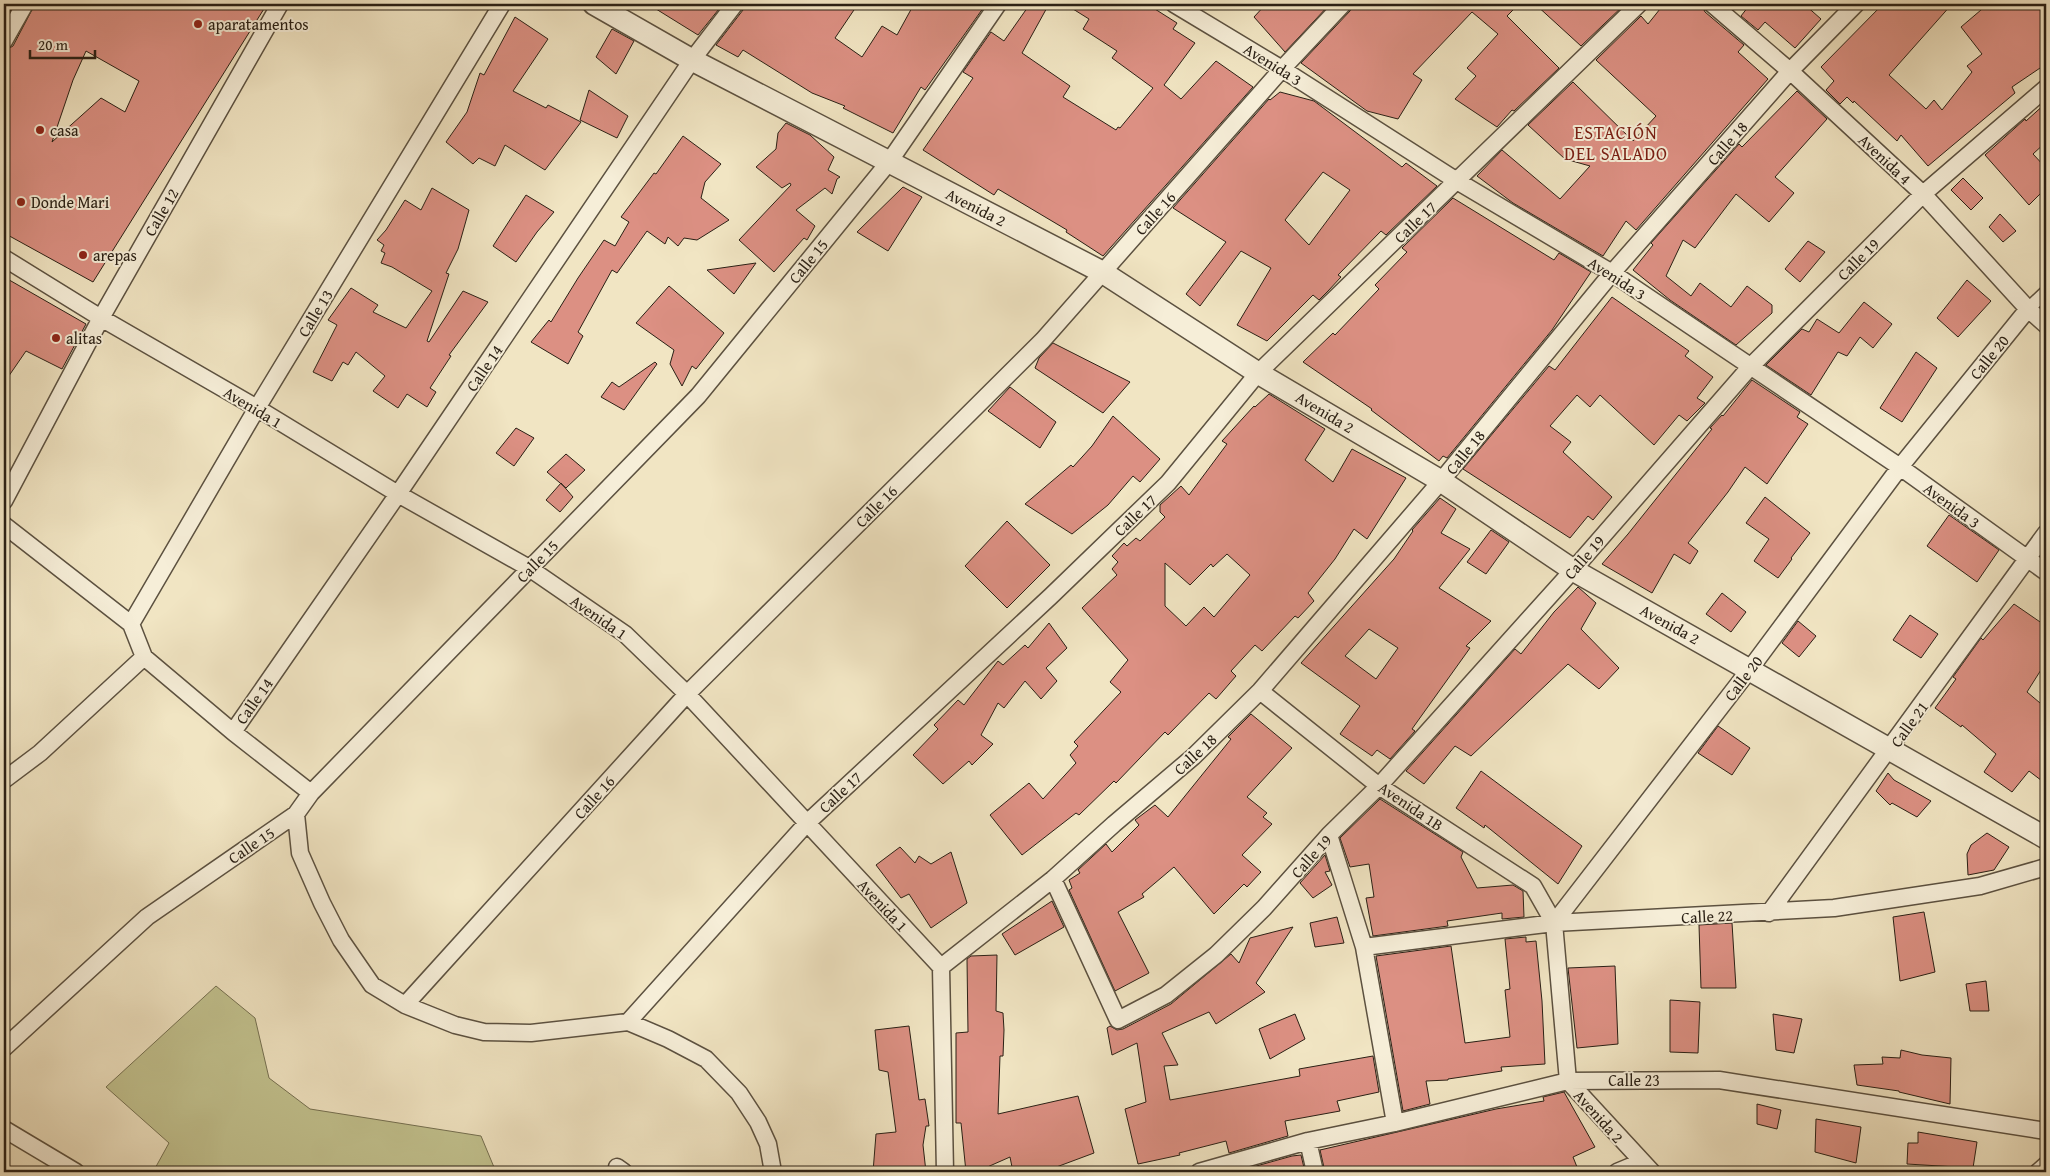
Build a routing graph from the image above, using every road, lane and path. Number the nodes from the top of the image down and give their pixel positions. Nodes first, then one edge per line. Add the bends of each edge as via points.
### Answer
1 (25, 4) edge
2 (280, 4) edge
3 (502, 4) edge
4 (594, 4) edge
5 (734, 4) edge
6 (998, 4) edge
7 (1174, 4) edge
8 (1343, 4) edge
9 (1639, 4) edge
10 (1712, 4) edge
11 (1856, 4) edge
12 (4, 41) edge
13 (692, 60) junction
14 (1282, 69) junction
15 (1790, 71) junction
16 (2046, 88) edge
17 (889, 162) junction
18 (1457, 181) junction
19 (1923, 194) junction
20 (4, 258) edge
21 (1102, 272) junction
22 (1612, 273) junction
23 (2046, 292) edge
24 (2028, 309) junction
25 (101, 318) junction
26 (2046, 325) edge
27 (1750, 367) junction
28 (1258, 373) junction
29 (257, 408) junction
30 (1900, 467) junction
31 (1441, 481) junction
32 (398, 494) junction
33 (4, 502) edge
34 (4, 524) edge
35 (2046, 533) edge
36 (2027, 558) junction
37 (529, 568) junction
38 (1573, 570) junction
39 (2046, 572) edge
40 (132, 624) junction
41 (144, 657) junction
42 (1750, 669) junction
43 (1260, 691) junction
44 (687, 694) junction
45 (233, 732) junction
46 (1891, 748) junction
47 (4, 780) edge
48 (1379, 786) junction
49 (312, 793) junction
50 (296, 814) junction
51 (807, 823) junction
52 (1329, 835) junction
53 (2046, 838) edge
54 (2046, 867) edge
55 (1053, 879) junction
56 (1769, 913) junction
57 (1554, 923) junction
58 (1364, 947) junction
59 (941, 966) junction
60 (404, 1005) junction
61 (628, 1022) junction
62 (4, 1048) edge
63 (1568, 1081) junction
64 (1395, 1123) junction
65 (4, 1129) edge
66 (2046, 1131) edge
67 (1308, 1141) junction
68 (2046, 1166) edge
69 (1646, 1167) edge
70 (76, 1172) edge
71 (774, 1172) edge
72 (945, 1172) edge
73 (1199, 1172) edge
74 (1315, 1172) edge
75 (1617, 1172) edge
76 (2038, 1172) edge

1 - 12 street
2 - 25 street, Calle 12
3 - 29 street, Calle 13
4 - 13 street, Avenida 2
5 - 13 street, Calle 14
6 - 17 street, Calle 15
7 - 14 street, Avenida 3
8 - 14 street, Calle 16
9 - 18 street, Calle 17
10 - 15 street, Avenida 4
11 - 15 street, Calle 18
13 - 17 street, Avenida 2
13 - 32 street, Calle 14
14 - 18 street, Avenida 3
14 - 21 street, Calle 16
15 - 19 street, Avenida 4
15 - 22 street, Calle 18
16 - 19 street, Calle 19
17 - 21 street, Avenida 2
17 - 37 street, Calle 15 via 698,396
18 - 22 street, Avenida 3
18 - 28 street, Calle 17
19 - 24 street, Avenida 4
19 - 27 street, Calle 19
20 - 25 street, Avenida 1
21 - 28 street, Avenida 2
21 - 44 street, Calle 16 via 1043,340
22 - 27 street, Avenida 3
22 - 31 street, Calle 18
23 - 24 street
24 - 26 street, Avenida 4
24 - 30 street, Calle 20
25 - 29 street, Avenida 1
25 - 33 street, Calle 12
27 - 30 street, Avenida 3
27 - 38 street, Calle 19
28 - 31 street, Avenida 2
28 - 51 street, Calle 17 via 1168,483
29 - 32 street, Avenida 1
29 - 40 street, Calle 13
30 - 36 street, Avenida 3
30 - 42 street, Calle 20
31 - 38 street, Avenida 2
31 - 43 street, Calle 18
32 - 37 street, Avenida 1
32 - 45 street, Calle 14
34 - 40 street
35 - 36 street, Calle 21
36 - 39 street, Avenida 3
36 - 46 street, Calle 21
37 - 44 street, Avenida 1 via 625,634
37 - 49 street, Calle 15
38 - 42 street, Avenida 2
38 - 48 street, Calle 19
40 - 41 street
41 - 45 street
41 - 47 street via 40,753
42 - 46 street, Avenida 2
42 - 57 street, Calle 20
43 - 48 street, Avenida 1B
43 - 55 street, Calle 18 via 1194,757
44 - 51 street, Avenida 1
44 - 60 street, Calle 16
45 - 49 street
46 - 53 street, Avenida 2
46 - 56 street, Calle 21
48 - 52 street, Calle 19
48 - 57 street, Avenida 1B via 1533,886
49 - 50 street, Calle 15
50 - 60 street via 300,853 341,940 372,985
50 - 62 street, Calle 15 via 147,917
51 - 59 street, Avenida 1
51 - 61 street, Calle 17
52 - 55 street, Calle 19 via 1264,908 1216,955 1166,995 1118,1020
52 - 58 street
54 - 56 street, Calle 22 via 1980,886 1834,908
55 - 59 street, Calle 18
56 - 57 street, Calle 22
57 - 58 street, Calle 22
57 - 63 street
58 - 64 street
59 - 72 street
60 - 61 street via 455,1025 484,1032 531,1033
61 - 71 street via 706,1059 739,1093 758,1122 768,1144
63 - 64 street, Calle 23
63 - 66 street, Calle 23 via 1719,1080
63 - 69 street, Avenida 2
64 - 67 street, Calle 23
65 - 70 street
67 - 73 street, Calle 23
67 - 74 street
68 - 76 street
69 - 75 street

